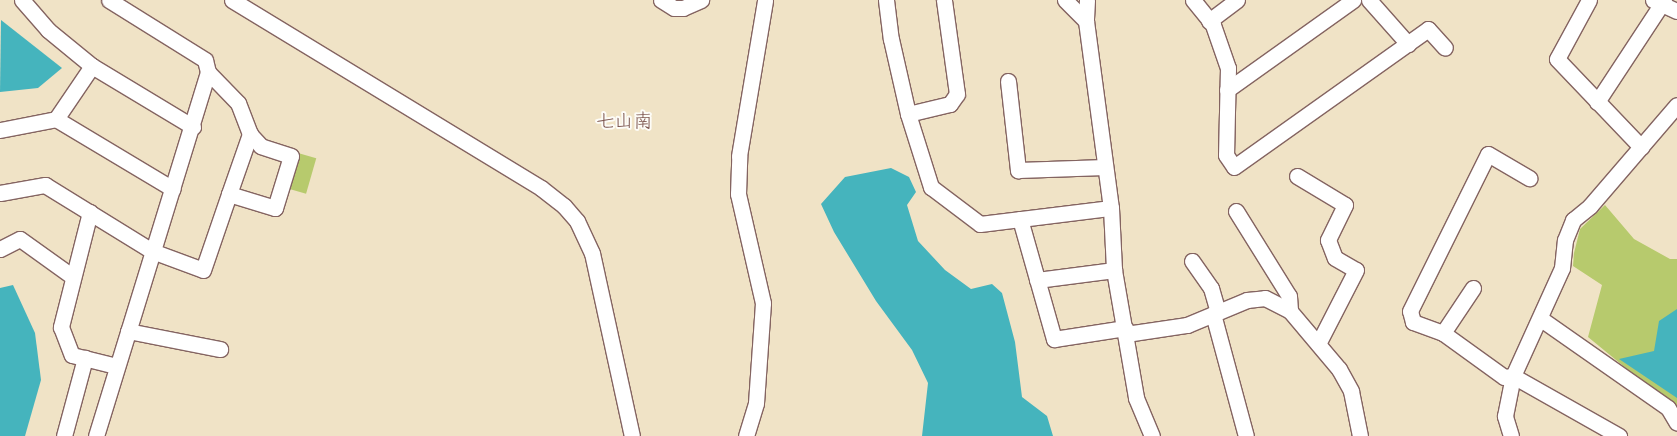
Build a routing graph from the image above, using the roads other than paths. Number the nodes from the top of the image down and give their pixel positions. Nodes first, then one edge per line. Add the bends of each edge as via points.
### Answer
1 (22, 0) edge
2 (109, 0) edge
3 (232, 0) edge
4 (259, 0) edge
5 (661, 0) edge
6 (701, 0) edge
7 (765, 0) edge
8 (886, 0) edge
9 (944, 0) edge
10 (1065, 0) edge
11 (1086, 0) edge
12 (1193, 0) edge
13 (1237, 0) edge
14 (1353, 0) edge
15 (1369, 0) edge
16 (1589, 0) edge
17 (1660, 1) edge
18 (1677, 11) edge
19 (257, 16) junction
20 (1086, 21) junction
21 (1209, 21) junction
22 (1408, 44) junction
23 (1445, 48) dead end
24 (92, 66) junction
25 (208, 72) junction
26 (1008, 81) dead end
27 (1228, 90) junction
28 (1597, 102) junction
29 (1677, 105) edge
30 (908, 114) junction
31 (56, 119) junction
32 (193, 127) junction
33 (0, 130) edge
34 (250, 134) junction
35 (1641, 147) junction
36 (1105, 167) junction
37 (1297, 176) dead end
38 (1529, 178) dead end
39 (173, 189) junction
40 (0, 194) edge
41 (229, 194) junction
42 (1111, 208) junction
43 (1236, 211) dead end
44 (90, 212) junction
45 (1020, 219) junction
46 (0, 249) edge
47 (152, 252) junction
48 (1192, 261) dead end
49 (1114, 270) junction
50 (73, 277) junction
51 (1037, 280) junction
52 (1473, 288) dead end
53 (1290, 311) junction
54 (1216, 313) junction
55 (1541, 319) junction
56 (128, 331) junction
57 (1126, 331) junction
58 (1443, 333) junction
59 (1318, 344) junction
60 (220, 349) dead end
61 (85, 358) junction
62 (116, 366) junction
63 (1513, 376) junction
64 (1677, 423) edge
65 (64, 436) edge
66 (96, 436) edge
67 (632, 436) edge
68 (746, 436) edge
69 (1152, 436) edge
70 (1246, 436) edge
71 (1360, 436) edge
72 (1511, 436) edge
73 (1619, 436) edge

1 - 24 street via 48,30
2 - 25 street via 205,60
3 - 19 street
4 - 19 street
5 - 6 street via 674,8 683,8
7 - 68 street via 739,156 738,194 762,302 756,403
8 - 30 street
9 - 30 street via 957,94 950,104
10 - 20 street
11 - 20 street
12 - 21 street
13 - 21 street
14 - 27 street
15 - 22 street
16 - 28 street via 1557,60
17 - 18 street
17 - 28 street
19 - 67 street via 541,188 564,206 577,221 592,253
20 - 36 street
21 - 27 street via 1228,68
22 - 23 street via 1428,29
22 - 27 street via 1234,166 1226,154
24 - 31 street
24 - 32 street
25 - 32 street
25 - 34 street via 238,103
26 - 36 street via 1018,170
28 - 35 street
29 - 35 street
30 - 45 street via 931,187 980,224
31 - 33 street
31 - 39 street
32 - 39 street
34 - 41 street
34 - 41 street via 261,146 291,156 275,208
35 - 55 street via 1590,206 1573,220 1565,240 1562,268
36 - 42 street
37 - 59 street via 1345,205 1328,240 1335,258 1356,270
38 - 58 street via 1488,154 1410,311 1413,322
39 - 47 street
40 - 44 street via 45,185
41 - 47 street via 203,270
42 - 45 street
42 - 49 street
43 - 53 street via 1289,296
44 - 47 street
44 - 50 street
45 - 51 street
46 - 50 street via 20,239
47 - 56 street
48 - 54 street via 1211,288
49 - 51 street
49 - 57 street
50 - 61 street via 61,327 72,355
51 - 57 street via 1054,339
52 - 58 street
53 - 54 street via 1265,298 1247,300
53 - 59 street
54 - 57 street via 1187,325
54 - 70 street
55 - 63 street
55 - 64 street via 1668,408
56 - 60 street
56 - 62 street
57 - 69 street via 1136,398
58 - 63 street via 1504,377
59 - 71 street via 1339,369 1351,391
61 - 62 street
61 - 65 street
62 - 66 street
63 - 72 street via 1506,416
63 - 73 street

